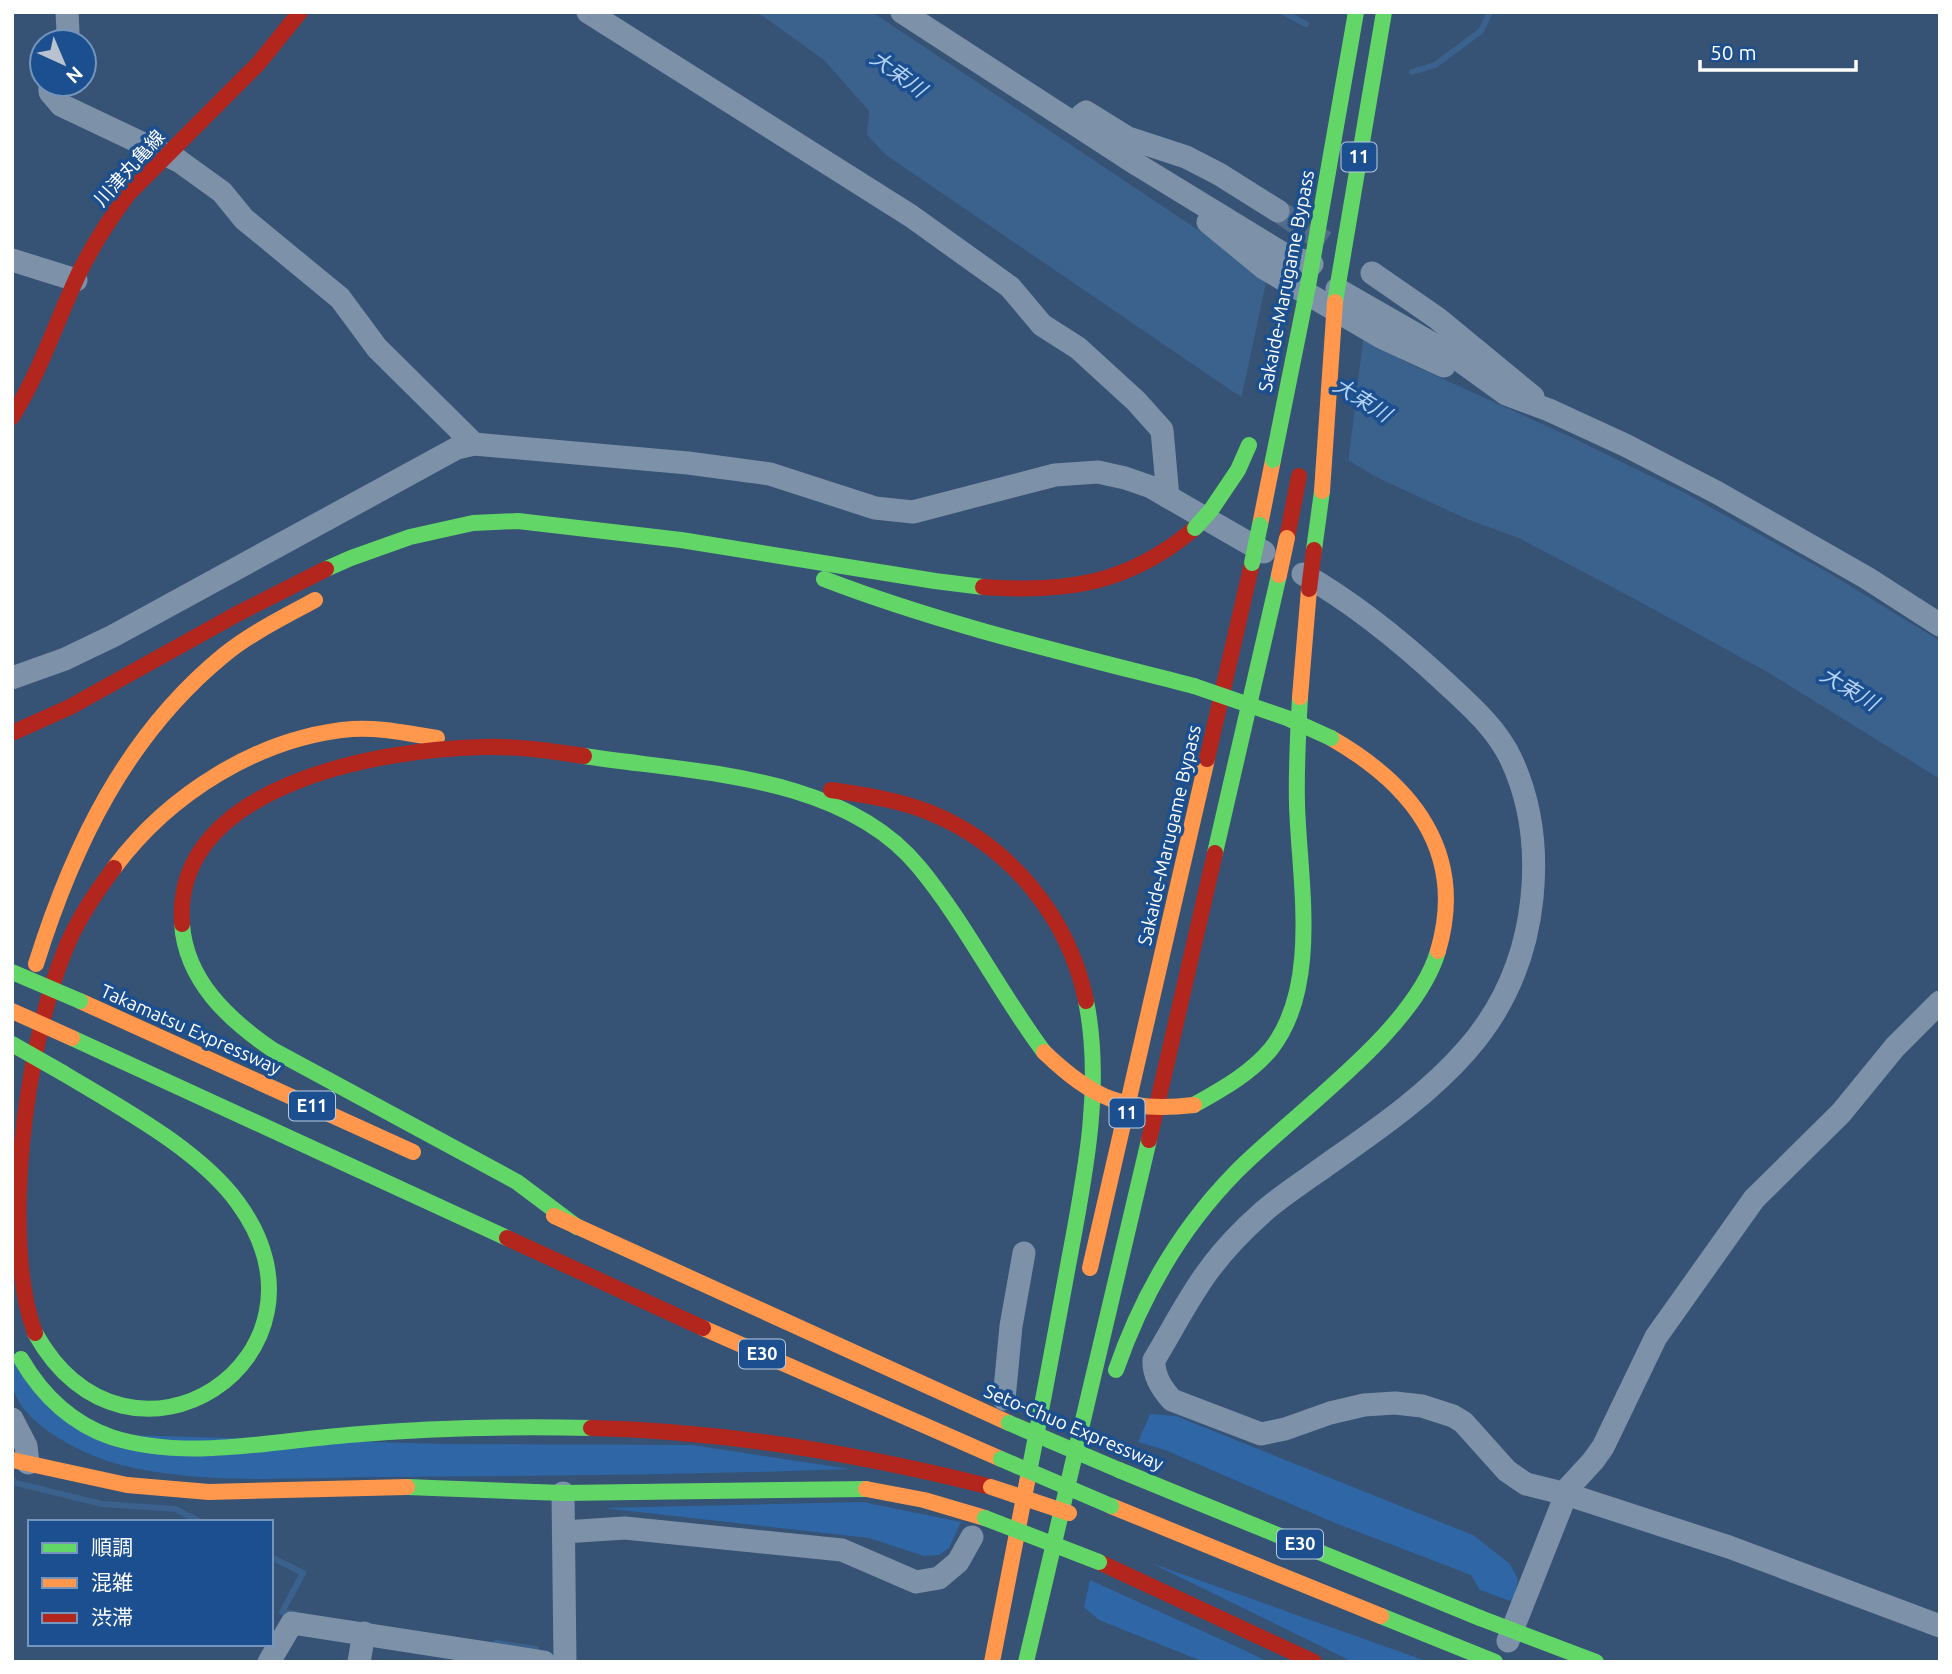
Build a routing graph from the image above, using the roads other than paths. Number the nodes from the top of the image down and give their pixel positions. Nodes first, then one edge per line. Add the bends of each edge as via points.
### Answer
1 (300, 12) edge
2 (588, 12) edge
3 (902, 12) edge
4 (1356, 12) edge
5 (1384, 12) edge
6 (55, 98) edge
7 (1071, 122) junction
8 (168, 155) junction
9 (1138, 165) junction
10 (1278, 211) tunnel mouth
11 (12, 260) edge
12 (1303, 272) junction
13 (1371, 273) dead end
14 (76, 280) junction
15 (1336, 296) junction
16 (1281, 338) dead end
17 (1506, 394) junction
18 (1549, 410) junction
19 (12, 417) edge
20 (1310, 423) dead end
21 (1257, 426) dead end
22 (474, 444) junction
23 (1300, 470) dead end
24 (1168, 497) junction
25 (471, 523) junction
26 (722, 545) junction
27 (373, 567) dead end
28 (329, 592) dead end
29 (1940, 625) edge
30 (12, 678) edge
31 (12, 733) edge
32 (498, 747) junction
33 (699, 773) junction
34 (12, 972) edge
35 (1940, 1002) edge
36 (12, 1011) edge
37 (12, 1044) edge
38 (12, 1063) edge
39 (431, 1160) dead end
40 (506, 1195) dead end
41 (577, 1227) junction
42 (525, 1246) joint
43 (1024, 1253) dead end
44 (1088, 1277) dead end
45 (15, 1346) dead end
46 (1063, 1381) dead end
47 (1109, 1390) dead end
48 (1004, 1399) dead end
49 (12, 1419) edge
50 (1098, 1427) dead end
51 (20, 1462) edge
52 (563, 1493) junction
53 (1566, 1494) junction
54 (1079, 1516) dead end
55 (564, 1532) junction
56 (972, 1538) dead end
57 (1157, 1542) dead end
58 (1343, 1601) junction
59 (1940, 1626) edge
60 (364, 1633) junction
61 (270, 1662) edge
62 (359, 1662) edge
63 (544, 1662) edge
64 (565, 1662) edge
65 (994, 1662) edge
66 (1028, 1662) edge
67 (1314, 1662) edge
68 (1498, 1662) edge
69 (1596, 1662) edge

1 - 8 main road, 川津丸亀線 via 258,64
2 - 24 street via 911,216 1010,287 1042,325 1078,348 1162,429
3 - 7 street
4 - 12 main road
5 - 15 main road, 11
6 - 8 street via 61,105
7 - 9 street
7 - 10 street via 1086,113 1128,138 1208,168
8 - 14 main road, 川津丸亀線 via 114,212
8 - 22 street via 222,192 244,219 340,298 377,348
9 - 12 street via 1282,253
9 - 17 street via 1264,268 1381,337
11 - 14 street
12 - 16 main road
12 - 44 main road, Sakaide-Marugame Bypass / 11, bridge via 1261,525
13 - 18 street via 1437,318
14 - 19 main road, 川津丸亀線 via 45,358
15 - 17 street via 1452,355
15 - 20 main road, 11, bridge
15 - 33 main road, bridge via 1297,748 1303,938 1297,995 1279,1040 1265,1059 1231,1087 1194,1105 1148,1109 1081,1086 1044,1052 1012,1010 937,890 885,832 865,818 819,799
17 - 18 street
18 - 29 street via 1716,492
21 - 26 main road, bridge via 1238,470 1195,528 1159,557 1093,582 1021,588 950,582
22 - 24 street via 770,474 875,508 913,512 1055,475 1098,472
22 - 30 street via 457,448 113,636
23 - 66 main road, 11, bridge
24 - 53 street via 1340,595 1410,649 1488,724 1510,757 1525,794 1535,867 1521,958 1489,1023 1408,1105 1265,1211 1229,1246 1210,1268 1154,1360 1153,1370 1172,1400 1261,1434 1364,1405 1422,1406 1463,1422 1516,1478
25 - 26 main road via 522,521
25 - 27 main road
25 - 31 main road via 357,554 308,576 127,677
26 - 47 main road, bridge via 924,615 1194,686 1287,718 1354,750 1395,782 1426,821 1444,867 1447,892 1447,918 1433,968 1384,1036 1250,1157 1193,1220 1133,1322
28 - 38 main road via 226,653 179,694 139,741 103,799 67,875 39,954
32 - 33 main road
32 - 37 main road, bridge via 352,729 268,750 213,778 164,814 102,883 71,935 47,1005 28,1096 18,1212 26,1306 43,1350 56,1368 92,1396 114,1405 162,1409 203,1397 239,1369 268,1310 269,1265 249,1216 213,1176 157,1134 63,1073
32 - 41 main road via 414,752 375,760 292,783 244,807 209,838 186,875 184,945 203,987 251,1036 517,1182
33 - 65 main road via 870,795 949,820 1023,878 1058,923 1079,971 1091,1053 1086,1145
34 - 39 main road, Takamatsu Expressway / E11, bridge
35 - 53 street via 1895,1047 1841,1113 1754,1199 1656,1336 1603,1447
36 - 42 main road, E11, bridge
40 - 41 main road, Seto-Chuo Expressway / E30
41 - 69 main road, Seto-Chuo Expressway / E30, bridge via 1119,1470
42 - 58 main road, E30, bridge via 1001,1459
43 - 48 street
45 - 54 main road, bridge via 29,1375 60,1409 102,1434 150,1445 238,1446 470,1428 636,1431 824,1450 991,1487
46 - 65 main road
49 - 51 street via 26,1446
50 - 66 main road
51 - 52 main road via 169,1490 426,1487
52 - 55 street
52 - 67 main road, bridge via 862,1489 900,1493 985,1518 1098,1562
53 - 59 street via 1728,1547
53 - 68 street
55 - 56 street via 625,1528 842,1550 916,1582 939,1578 958,1562
55 - 64 street
57 - 58 main road
58 - 68 main road, E30
60 - 61 street via 292,1623
60 - 62 street
60 - 63 street

